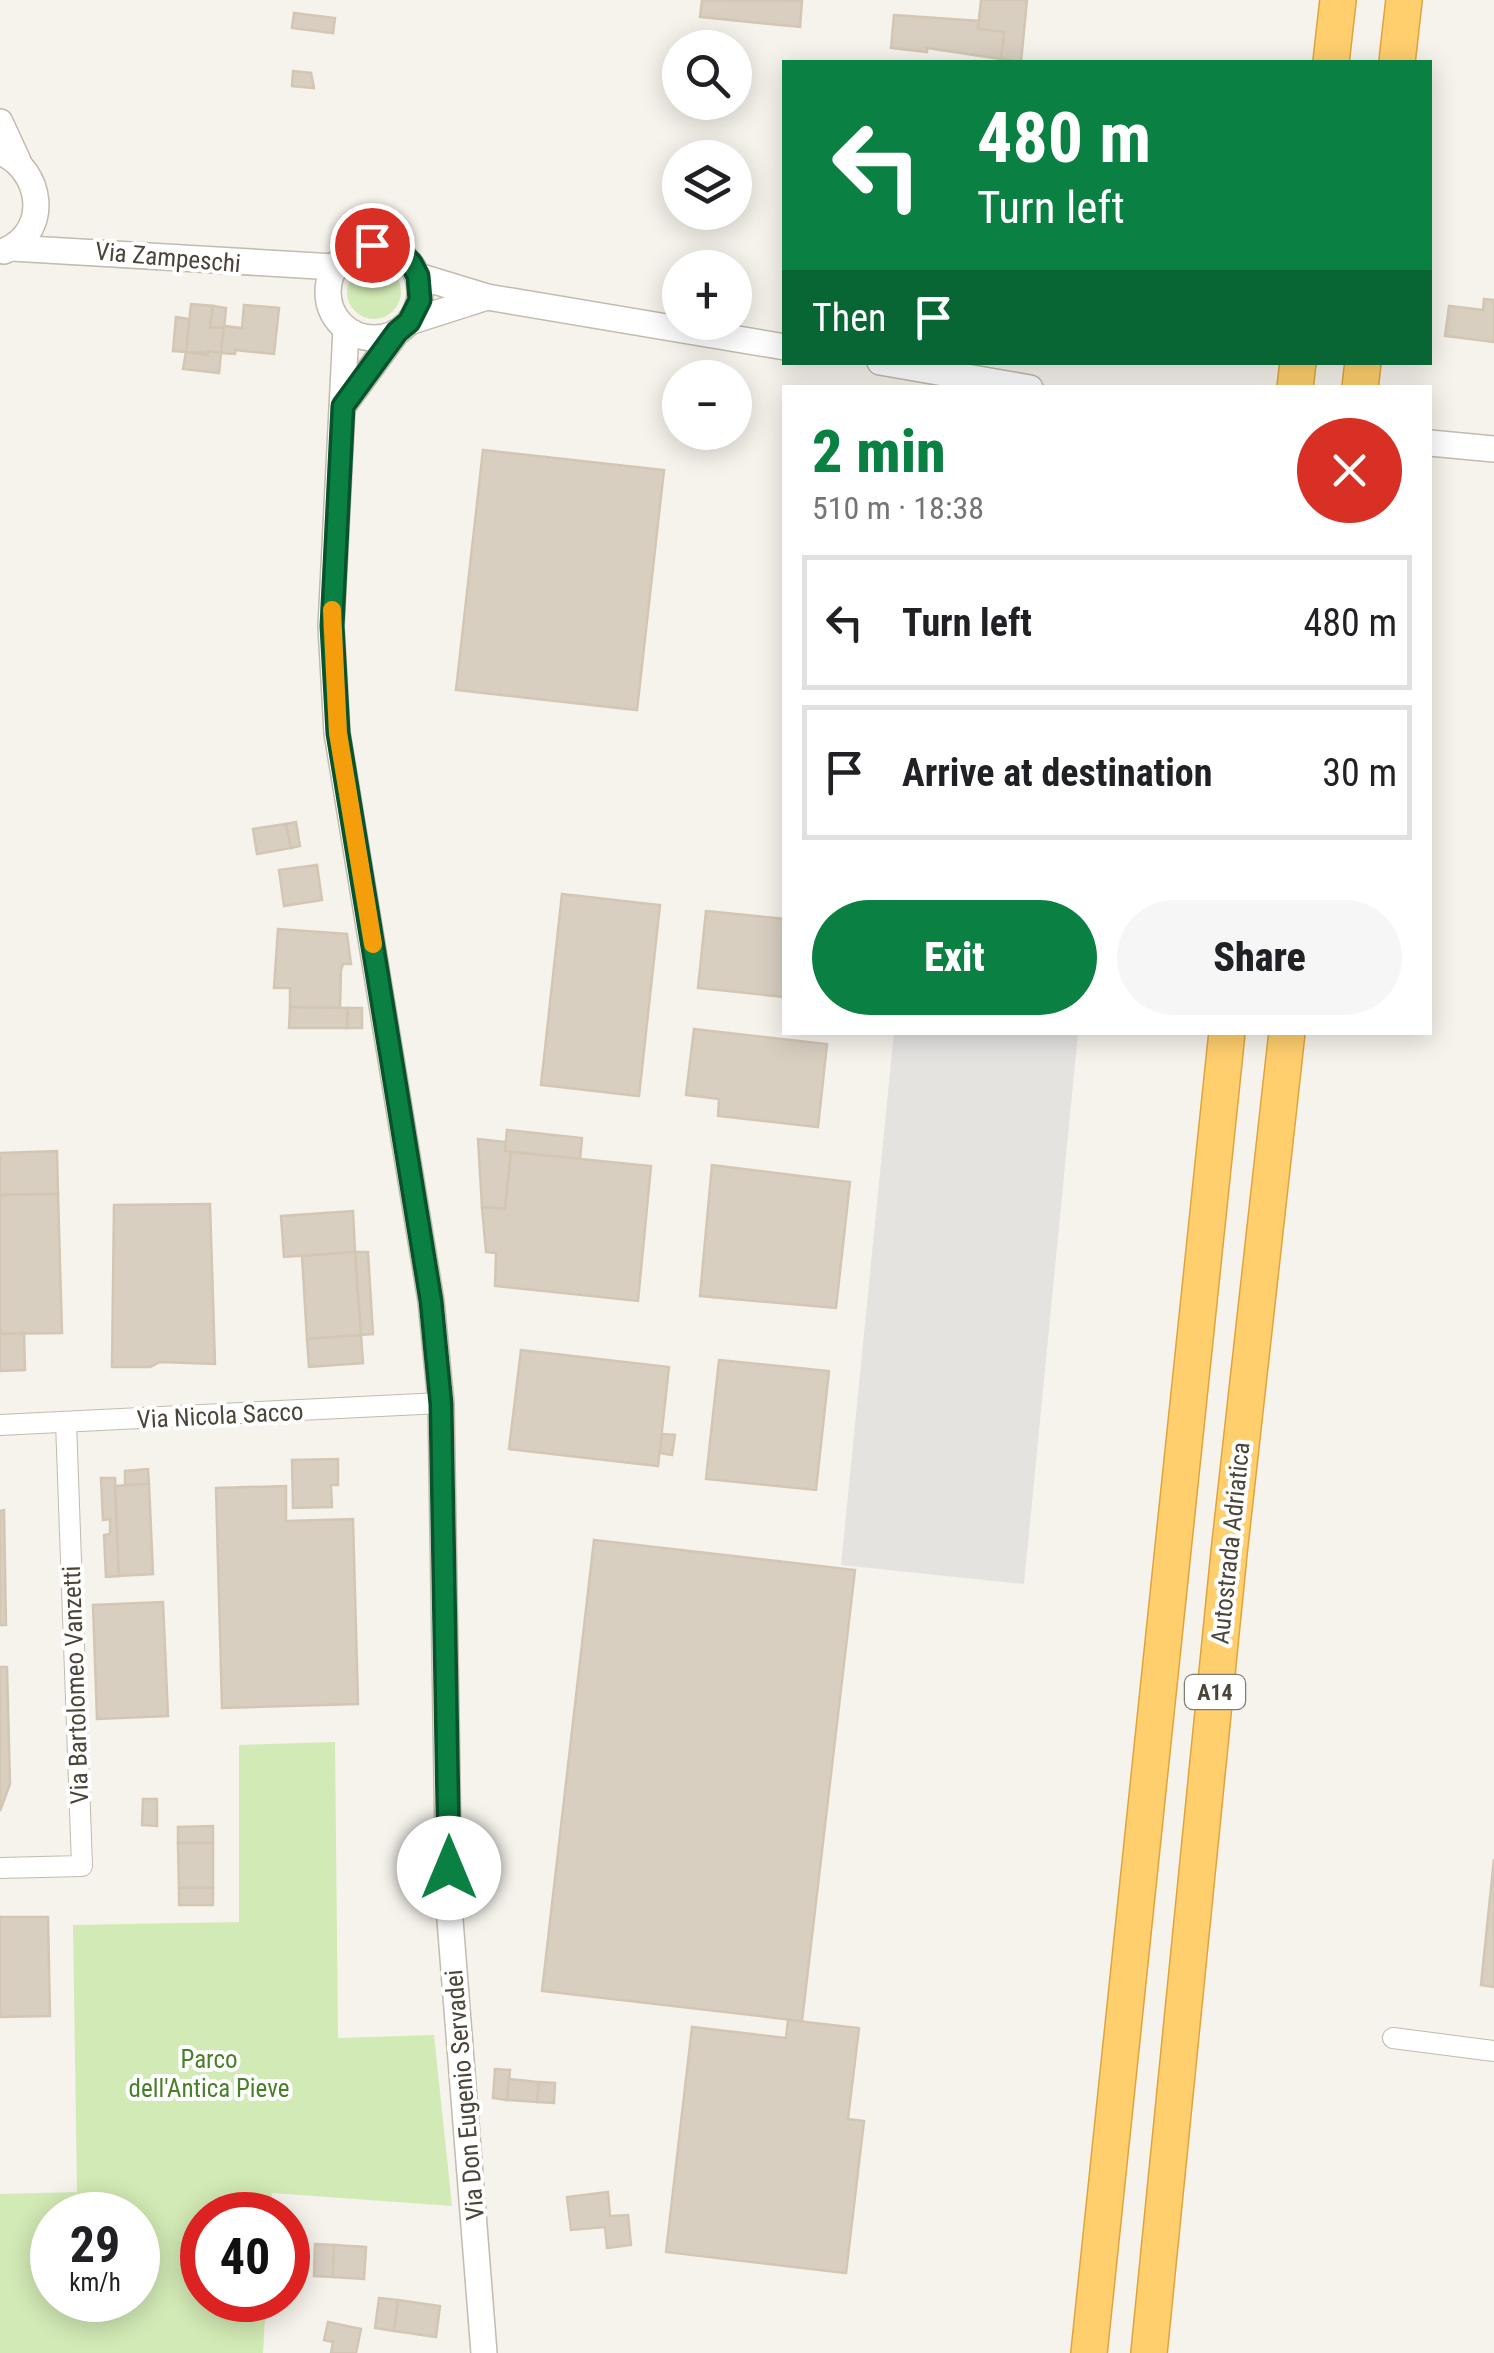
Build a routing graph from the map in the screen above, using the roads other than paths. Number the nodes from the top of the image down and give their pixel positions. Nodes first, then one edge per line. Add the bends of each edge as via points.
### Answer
1 (1338, 0) edge
2 (1404, 0) edge
3 (1331, 60) edge
4 (1397, 60) edge
5 (0, 122) edge
6 (9, 157) edge
7 (37, 210) junction
8 (67, 249) junction
9 (6, 250) edge
10 (268, 266) junction
11 (335, 267) junction
12 (418, 276) junction
13 (487, 297) junction
14 (329, 301) junction
15 (403, 327) junction
16 (346, 329) junction
17 (782, 346) edge
18 (897, 365) edge
19 (1013, 385) edge
20 (343, 406) junction
21 (1432, 443) edge
22 (1494, 449) edge
23 (1227, 1035) edge
24 (1287, 1035) edge
25 (441, 1404) junction
26 (66, 1422) junction
27 (0, 1424) edge
28 (0, 1868) edge
29 (1393, 2038) dead end
30 (1494, 2051) edge
31 (484, 2353) edge
32 (1090, 2353) edge
33 (1149, 2353) edge

1 - 3 highway
2 - 4 highway
5 - 6 street, Via Zampeschi
6 - 7 street, Via Zampeschi via 30,175
7 - 8 street, Via Zampeschi
7 - 9 street via 24,238
8 - 9 street, Via Zampeschi
8 - 10 street, Via Zampeschi
10 - 11 street, Via Zampeschi
10 - 14 street, Via Zampeschi
11 - 12 street via 357,248 386,246
11 - 14 street
12 - 13 street
12 - 15 street via 420,300
13 - 15 street
13 - 17 street
14 - 16 street
15 - 16 street via 371,338
15 - 20 street
16 - 20 street, Via Don Eugenio Servadei
18 - 19 street
20 - 25 street, Via Don Eugenio Servadei via 332,626 338,733 431,1301
21 - 22 street
23 - 32 highway, A14
24 - 33 highway, Autostrada Adriatica / A14
25 - 26 street, Via Nicola Sacco
25 - 31 street, Via Don Eugenio Servadei via 449,1906
26 - 27 street, Via Nicola Sacco
26 - 28 street, Via Bartolomeo Vanzetti via 82,1866
29 - 30 street

